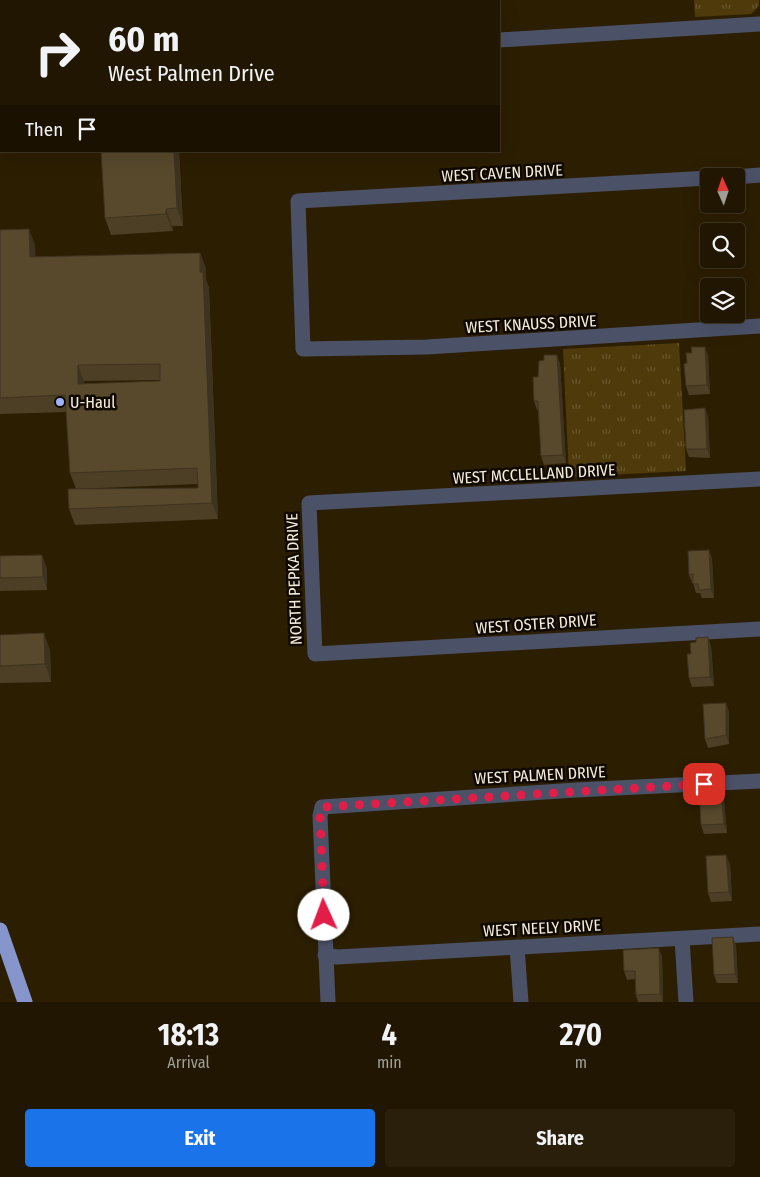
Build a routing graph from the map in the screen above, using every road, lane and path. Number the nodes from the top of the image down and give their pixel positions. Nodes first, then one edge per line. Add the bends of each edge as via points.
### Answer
1 (760, 24) edge
2 (500, 40) edge
3 (760, 175) edge
4 (745, 176) edge
5 (700, 179) edge
6 (760, 326) edge
7 (303, 349) joint
8 (760, 480) edge
9 (309, 503) joint
10 (760, 629) edge
11 (315, 654) joint
12 (760, 782) edge
13 (0, 930) edge
14 (760, 934) edge
15 (682, 939) junction
16 (517, 947) junction
17 (325, 955) junction
18 (25, 1002) edge
19 (328, 1002) edge
20 (521, 1002) edge
21 (686, 1002) edge

1 - 2 street
3 - 4 street
5 - 7 street, WEST CAVEN DRIVE via 298,201
6 - 7 street, WEST KNAUSS DRIVE via 427,347
8 - 9 street, WEST MCCLELLAND DRIVE
9 - 11 street, NORTH PEPKA DRIVE
10 - 11 street, WEST OSTER DRIVE
12 - 17 street, WEST PALMEN DRIVE via 322,807
13 - 18 highway
14 - 15 street, WEST NEELY DRIVE
15 - 16 street, WEST NEELY DRIVE
15 - 21 street
16 - 17 street, WEST NEELY DRIVE
16 - 20 street
17 - 19 street

